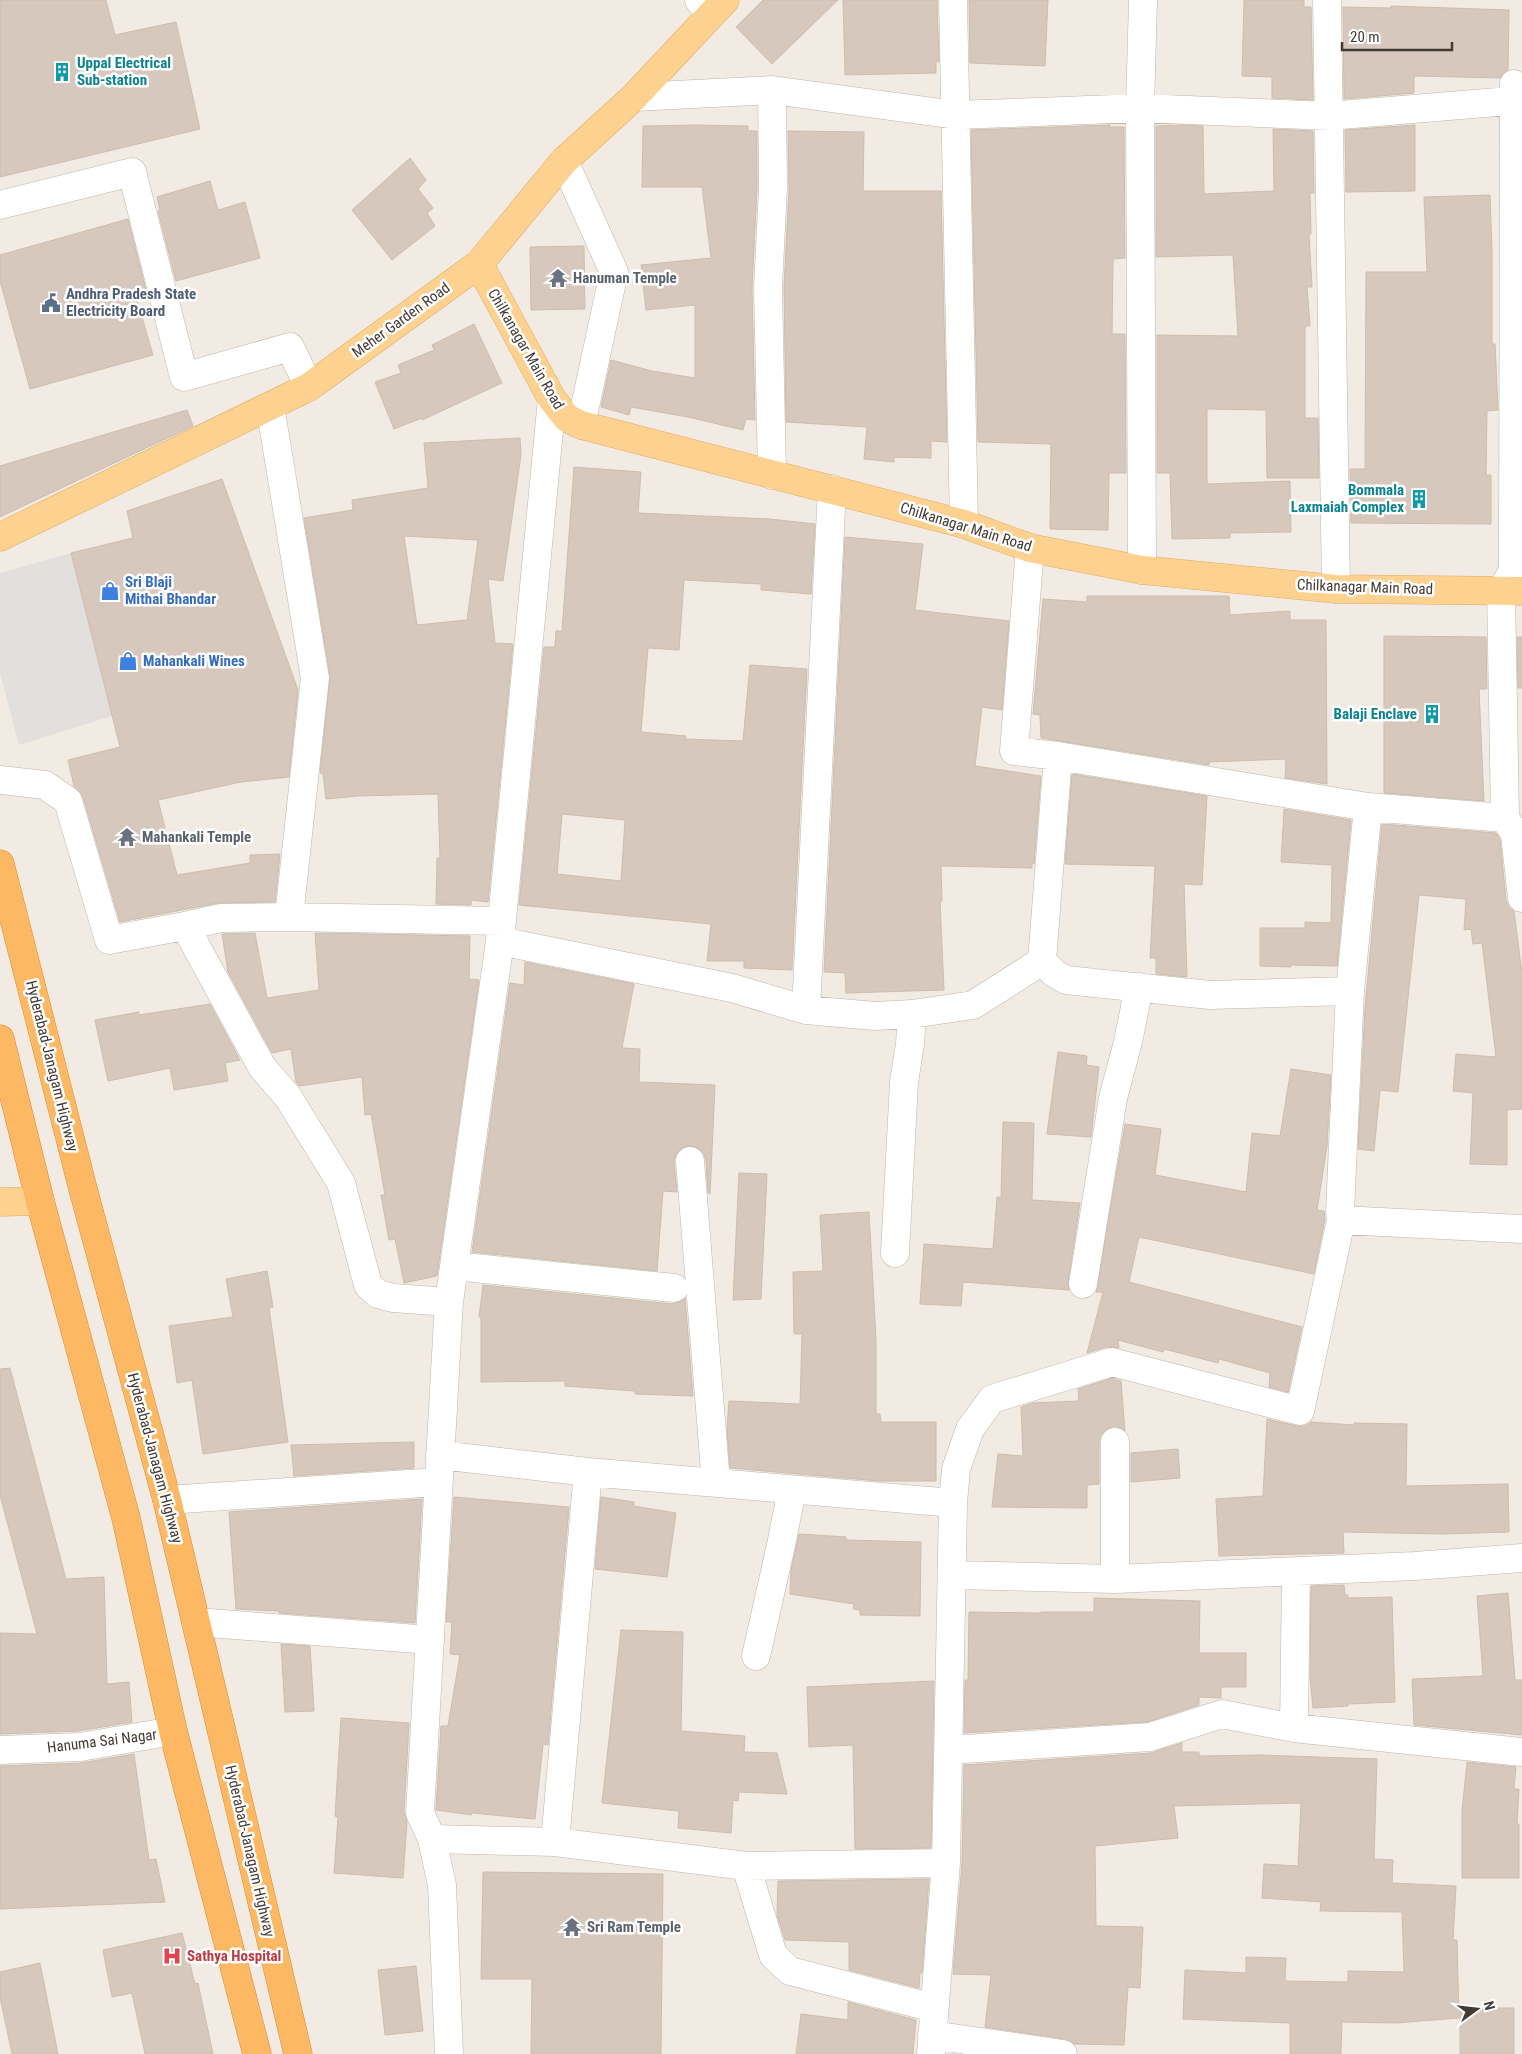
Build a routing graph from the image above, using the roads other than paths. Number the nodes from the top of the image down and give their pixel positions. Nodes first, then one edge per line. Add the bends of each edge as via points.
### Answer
1 (953, 0) edge
2 (1143, 0) edge
3 (1328, 0) edge
4 (712, 5) edge
5 (772, 90) junction
6 (1517, 95) edge
7 (634, 97) junction
8 (1140, 108) junction
9 (956, 115) junction
10 (1329, 116) junction
11 (564, 161) junction
12 (0, 205) edge
13 (479, 264) junction
14 (309, 387) junction
15 (552, 399) junction
16 (270, 406) junction
17 (581, 425) junction
18 (772, 475) junction
19 (832, 489) junction
20 (964, 524) junction
21 (0, 536) edge
22 (1030, 548) junction
23 (1142, 570) junction
24 (1336, 590) junction
25 (1511, 591) edge
26 (1058, 756) junction
27 (0, 780) edge
28 (1368, 807) junction
29 (1514, 828) edge
30 (0, 864) edge
31 (1522, 898) edge
32 (289, 917) junction
33 (185, 926) junction
34 (501, 931) junction
35 (1042, 962) junction
36 (1140, 987) junction
37 (1350, 990) junction
38 (806, 1010) junction
39 (912, 1014) junction
40 (0, 1039) edge
41 (690, 1161) dead end
42 (40, 1201) junction
43 (0, 1202) edge
44 (1341, 1220) junction
45 (1522, 1229) edge
46 (895, 1253) dead end
47 (454, 1266) junction
48 (1083, 1284) dead end
49 (674, 1288) dead end
50 (449, 1302) junction
51 (1115, 1442) dead end
52 (439, 1469) junction
53 (588, 1472) junction
54 (716, 1483) junction
55 (792, 1490) junction
56 (167, 1500) junction
57 (954, 1503) junction
58 (1522, 1558) edge
59 (1296, 1572) junction
60 (952, 1575) junction
61 (1115, 1579) junction
62 (196, 1622) junction
63 (430, 1640) junction
64 (756, 1656) dead end
65 (1294, 1728) junction
66 (173, 1731) junction
67 (0, 1750) edge
68 (949, 1750) junction
69 (1522, 1752) edge
70 (432, 1839) junction
71 (555, 1842) junction
72 (946, 1864) junction
73 (746, 1866) junction
74 (934, 2008) junction
75 (932, 2044) edge
76 (257, 2054) edge
77 (298, 2054) edge
78 (449, 2054) edge
79 (1063, 2054) edge

1 - 9 street
2 - 8 street
3 - 10 street
4 - 7 main road, Meher Garden Road
5 - 7 street
5 - 9 street
5 - 18 street via 773,188 768,287
6 - 10 street
6 - 25 street
7 - 11 main road, Meher Garden Road
8 - 9 street
8 - 10 street
8 - 23 street
9 - 20 street
10 - 24 street
11 - 13 main road, Meher Garden Road
11 - 17 street via 614,272
12 - 14 street via 132,172 184,378 290,347
13 - 14 main road, Meher Garden Road
13 - 15 main road, Chilkanagar Main Road
14 - 16 main road, Meher Garden Road
15 - 17 main road, Chilkanagar Main Road via 566,418
15 - 34 street
16 - 21 main road, Meher Garden Road
16 - 32 street via 315,678
17 - 18 main road, Chilkanagar Main Road
18 - 19 main road, Chilkanagar Main Road
19 - 20 main road, Chilkanagar Main Road
19 - 38 street
20 - 22 main road, Chilkanagar Main Road
22 - 23 main road, Chilkanagar Main Road
22 - 26 street via 1014,751
23 - 24 main road, Chilkanagar Main Road
24 - 25 main road, Chilkanagar Main Road
25 - 29 street
26 - 28 street
26 - 35 street
27 - 33 street via 45,785 68,801 109,940
28 - 29 street
28 - 37 street
29 - 31 street
30 - 56 highway, Hyderabad-Janagam Highway
32 - 33 street via 221,918
32 - 34 street
33 - 50 street via 262,1067 288,1097 341,1183 368,1285 378,1294 393,1298
34 - 38 street via 732,988
34 - 47 street
35 - 36 street via 1066,980
35 - 39 street via 973,1005
36 - 37 street via 1210,995
36 - 48 street via 1113,1098
37 - 44 street
38 - 39 street via 875,1016
39 - 46 street via 904,1082
40 - 42 highway
41 - 54 street
42 - 43 main road
42 - 66 highway via 126,1518
44 - 45 street
44 - 57 street via 1300,1411 1112,1362 992,1399 970,1428 956,1469
47 - 49 street
47 - 50 street
50 - 52 street
51 - 61 street
52 - 53 street
52 - 56 street
52 - 63 street
53 - 54 street
53 - 71 street
54 - 55 street
55 - 57 street
55 - 64 street
56 - 62 highway, Hyderabad-Janagam Highway
57 - 60 street
58 - 59 street
59 - 61 street
59 - 65 street
60 - 61 street
60 - 68 street
62 - 63 street
62 - 77 highway, Hyderabad-Janagam Highway
63 - 70 street via 420,1812
65 - 68 street via 1222,1714 1150,1737
65 - 69 street
66 - 67 street, Hanuma Sai Nagar via 80,1747
66 - 76 highway
68 - 72 street
70 - 71 street
70 - 78 street via 442,1885
71 - 73 street
72 - 73 street
72 - 74 street
73 - 74 street via 774,1955 790,1971
74 - 75 street
75 - 79 street

